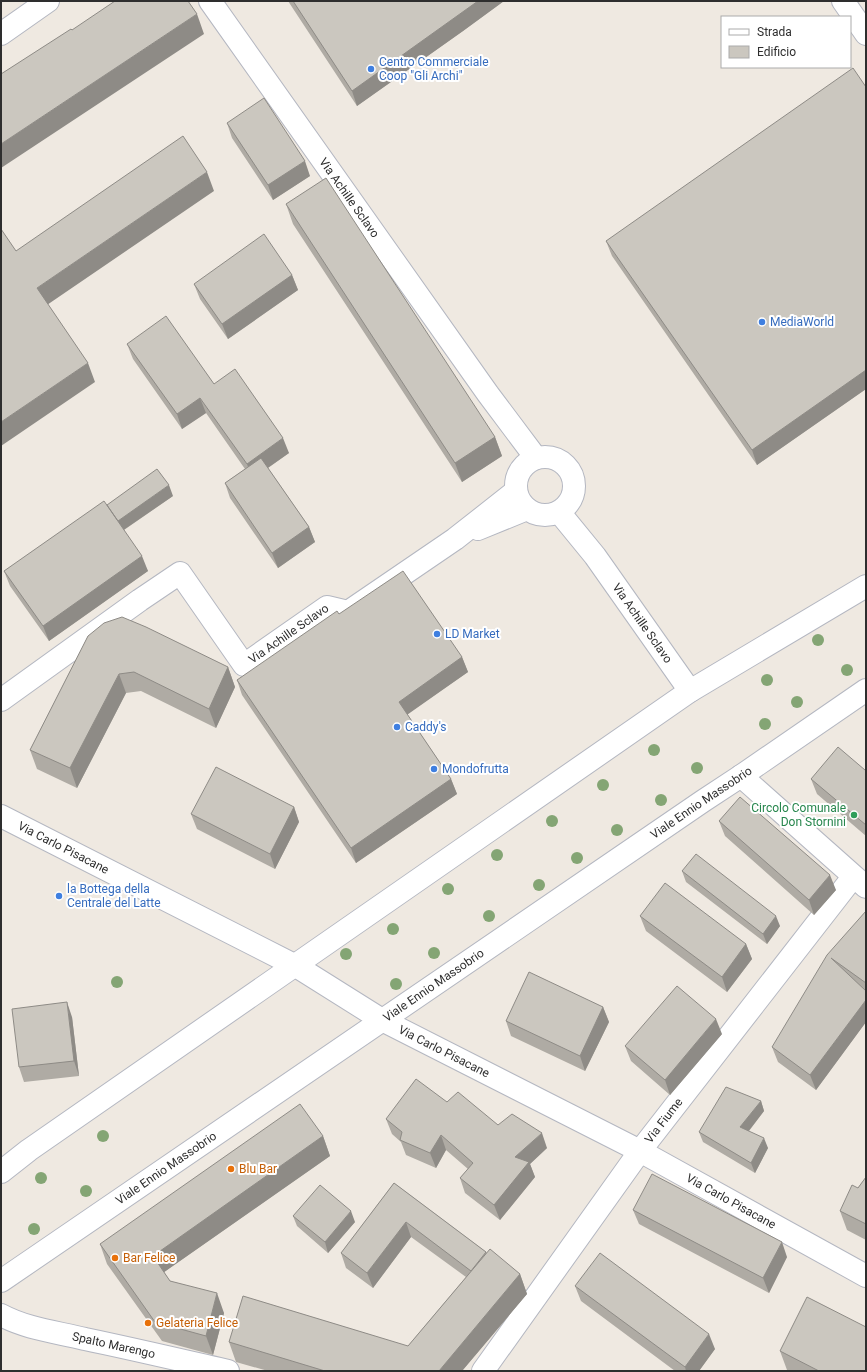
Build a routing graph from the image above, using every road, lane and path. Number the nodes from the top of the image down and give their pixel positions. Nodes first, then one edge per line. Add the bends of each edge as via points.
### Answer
1 (48, 1) edge
2 (210, 1) edge
3 (843, 1) edge
4 (1, 34) edge
5 (866, 34) edge
6 (531, 460) junction
7 (516, 491) junction
8 (563, 508) junction
9 (527, 510) junction
10 (455, 539) junction
11 (866, 586) edge
12 (866, 690) edge
13 (690, 691) junction
14 (1, 700) edge
15 (741, 776) junction
16 (1, 816) edge
17 (860, 882) edge
18 (296, 966) junction
19 (382, 1020) junction
20 (640, 1151) junction
21 (1, 1172) edge
22 (866, 1276) edge
23 (1, 1281) edge
24 (1, 1315) edge
25 (228, 1371) edge
26 (483, 1371) edge

1 - 4 street
2 - 6 street, Via Achille Sclavo via 488,394
3 - 5 street
6 - 7 street via 517,475
6 - 8 street via 554,458 569,469 574,487 572,496
7 - 9 street
7 - 10 street, Via Achille Sclavo
8 - 9 street via 551,515 543,516
8 - 13 street, Via Achille Sclavo
9 - 10 street, Via Achille Sclavo
10 - 14 street, Via Achille Sclavo via 348,612 327,607 244,665 180,573
11 - 13 street
12 - 15 street, Viale Ennio Massobrio
13 - 18 street
15 - 17 street
15 - 19 street, Viale Ennio Massobrio
16 - 18 street, Via Carlo Pisacane
17 - 20 street, Via Fiume
18 - 19 street, Via Carlo Pisacane
18 - 21 street via 29,1150
19 - 20 street, Via Carlo Pisacane
19 - 23 street, Viale Ennio Massobrio
20 - 22 street, Via Carlo Pisacane
20 - 26 street, Via Fiume
24 - 25 street, Spalto Marengo via 40,1330

